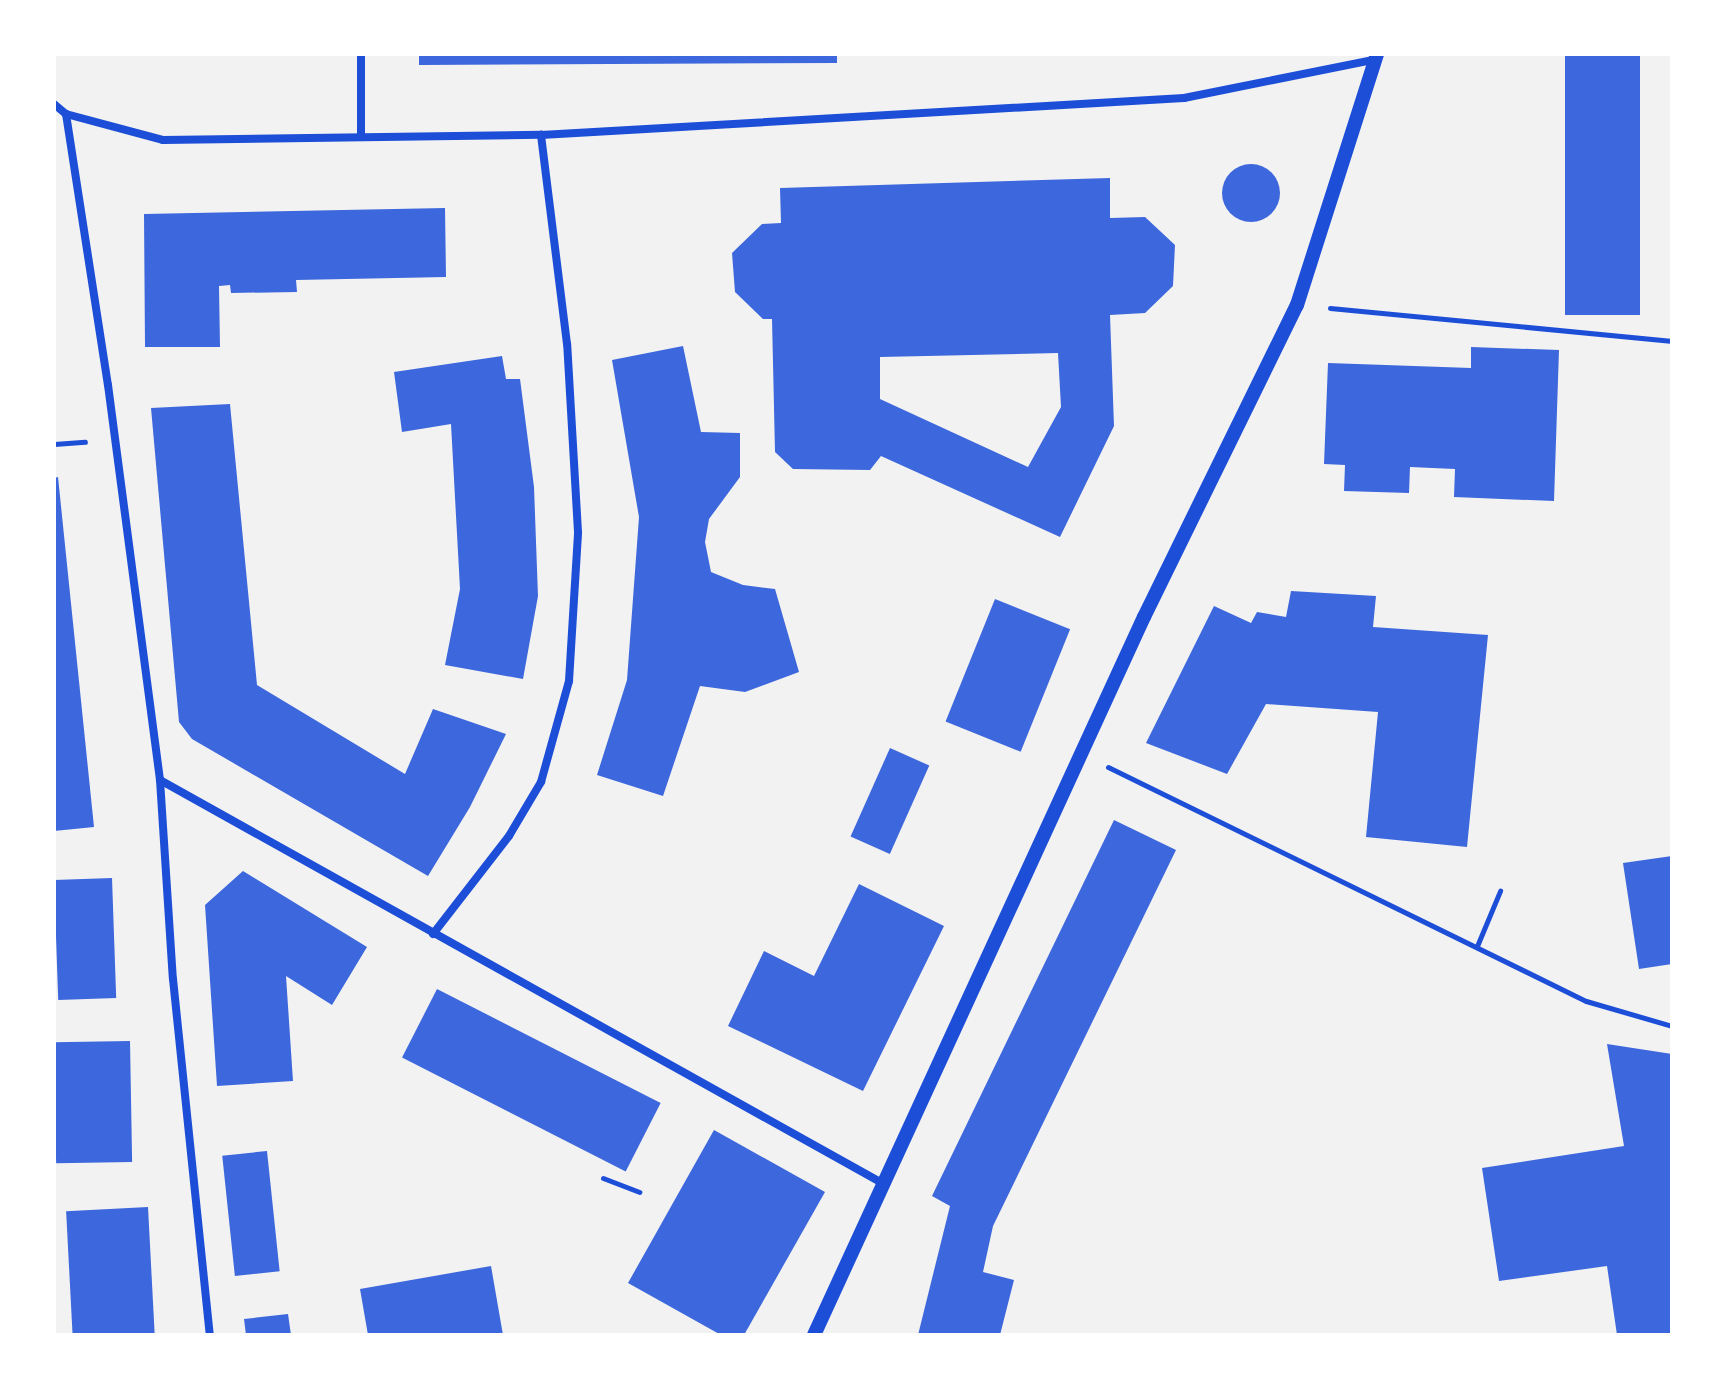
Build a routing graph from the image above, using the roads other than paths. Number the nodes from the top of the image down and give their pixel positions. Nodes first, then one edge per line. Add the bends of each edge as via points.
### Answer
1 (361, 54) edge
2 (1379, 56) edge
3 (54, 104) edge
4 (66, 114) junction
5 (541, 135) junction
6 (361, 137) junction
7 (160, 780) junction
8 (433, 934) junction
9 (882, 1183) junction
10 (210, 1335) edge
11 (814, 1335) edge

1 - 6 street
2 - 5 street via 1184,98
2 - 9 street via 1297,305 1144,617
3 - 4 street
4 - 6 street via 163,140
4 - 7 street
5 - 6 street
5 - 8 street via 567,344 578,532 569,681 541,782 509,836
7 - 8 street
7 - 10 street via 173,979
8 - 9 street
9 - 11 street

